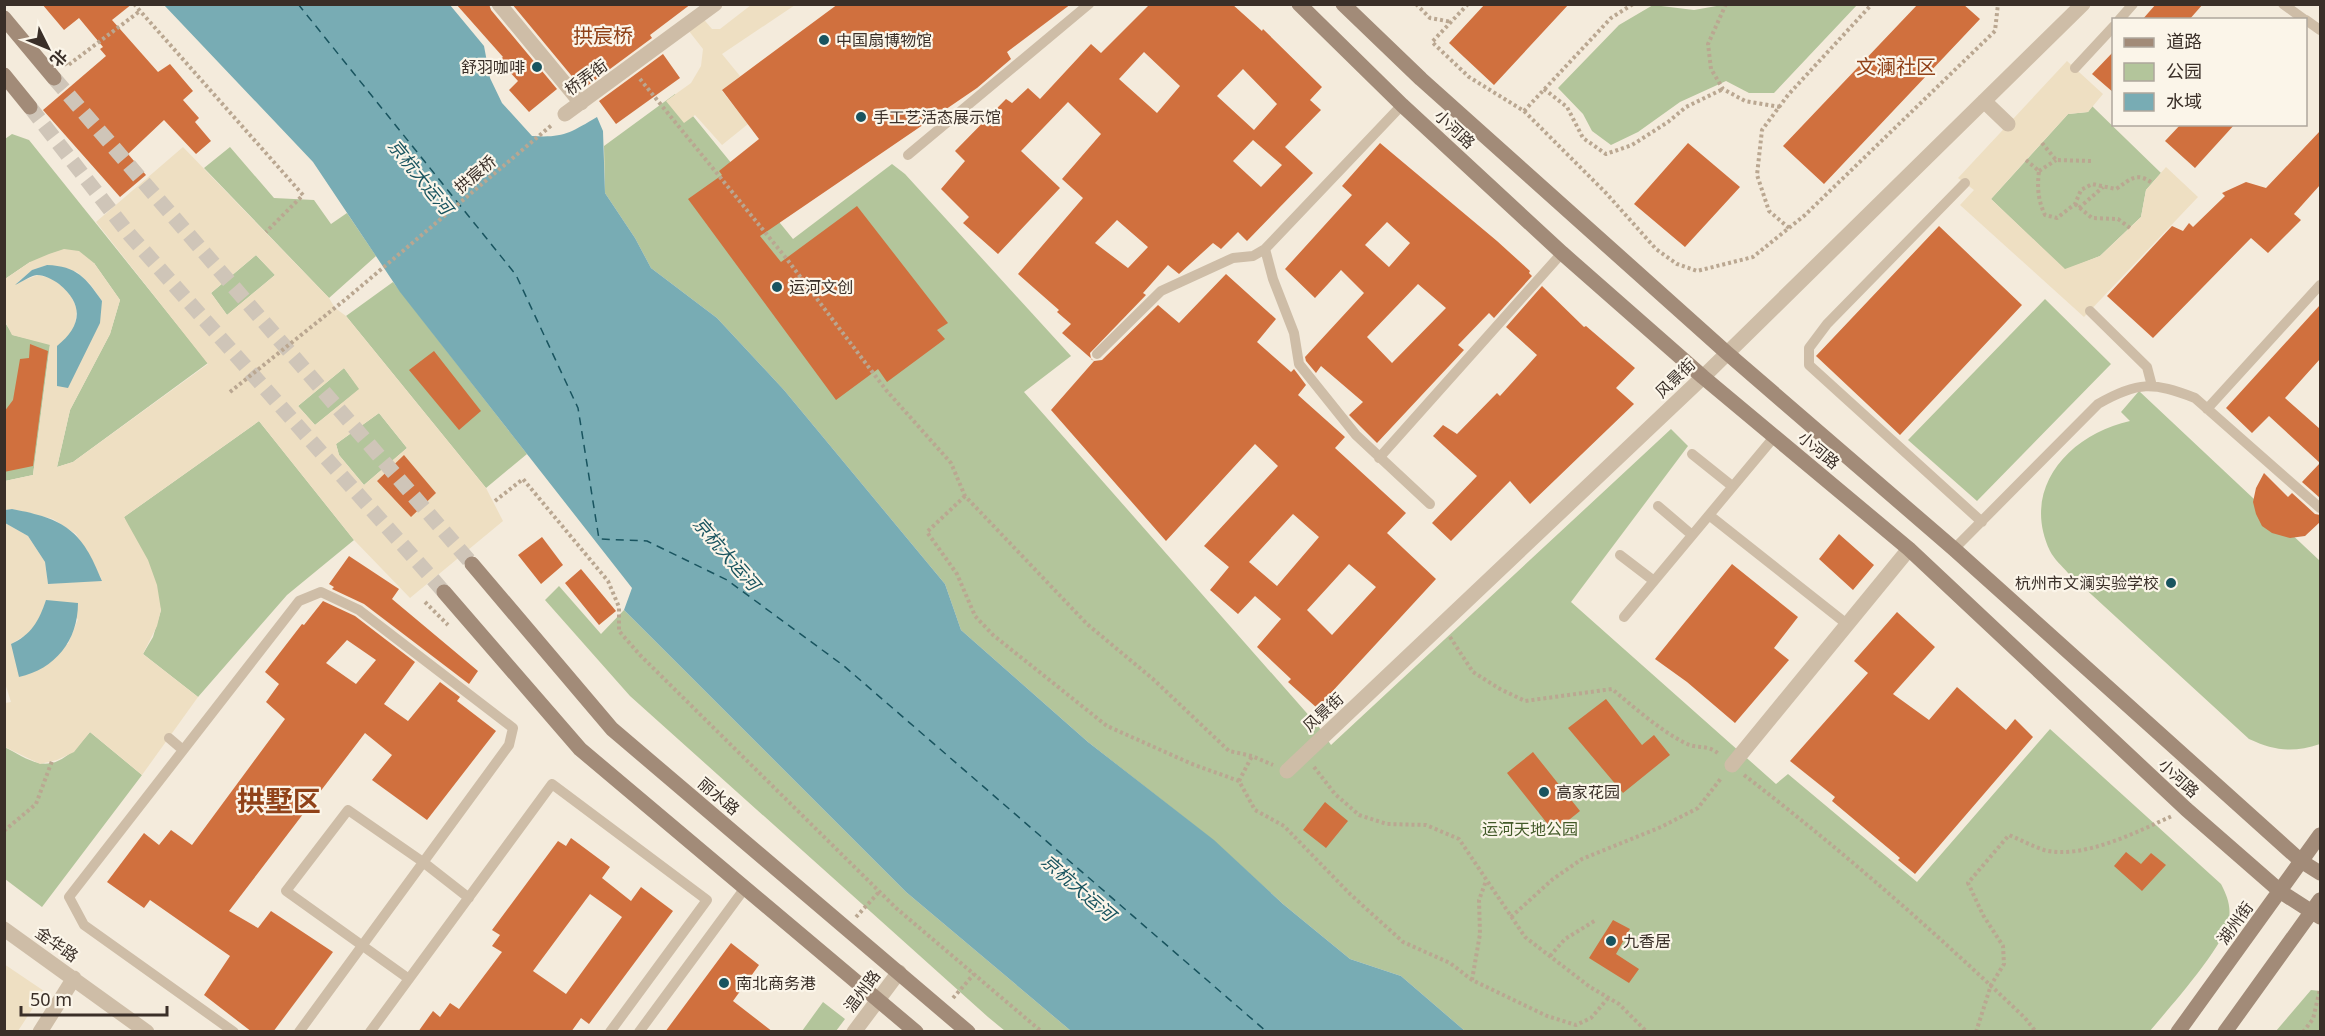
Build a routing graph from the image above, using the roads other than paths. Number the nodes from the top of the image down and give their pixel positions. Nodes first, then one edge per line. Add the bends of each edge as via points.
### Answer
1 (499, 4) edge
2 (715, 4) edge
3 (1089, 4) edge
4 (1299, 4) edge
5 (1343, 4) edge
6 (2083, 4) edge
7 (2133, 4) edge
8 (2283, 4) edge
9 (4, 18) edge
10 (2121, 18) edge
11 (2302, 18) edge
12 (2307, 21) edge
13 (2112, 28) edge
14 (2320, 30) edge
15 (2075, 68) dead end
16 (4, 75) edge
17 (54, 78) tunnel mouth
18 (1984, 101) junction
19 (581, 103) junction
20 (1402, 105) junction
21 (30, 107) tunnel mouth
22 (565, 114) road end
23 (2008, 124) dead end
24 (908, 155) dead end
25 (1965, 183) dead end
26 (1265, 249) junction
27 (1562, 253) junction
28 (2320, 285) edge
29 (2090, 311) dead end
30 (1727, 353) junction
31 (1097, 354) dead end
32 (1703, 377) junction
33 (2152, 386) junction
34 (2207, 409) junction
35 (1775, 436) junction
36 (1692, 454) dead end
37 (1379, 458) junction
38 (1732, 486) junction
39 (1430, 504) dead end
40 (1658, 506) dead end
41 (2320, 508) edge
42 (1709, 515) junction
43 (1982, 522) junction
44 (1692, 535) junction
45 (1909, 549) junction
46 (1954, 549) junction
47 (1620, 555) dead end
48 (472, 564) tunnel mouth
49 (1654, 581) junction
50 (444, 592) tunnel mouth
51 (1624, 617) dead end
52 (1848, 625) junction
53 (169, 738) dead end
54 (183, 750) junction
55 (1732, 765) road end
56 (1287, 771) road end
57 (2320, 835) edge
58 (2301, 861) junction
59 (423, 862) junction
60 (2320, 873) edge
61 (745, 888) junction
62 (2281, 892) junction
63 (469, 898) junction
64 (2318, 910) edge
65 (4, 929) edge
66 (362, 946) junction
67 (899, 972) junction
68 (74, 978) junction
69 (409, 979) junction
70 (878, 1000) junction
71 (2180, 1030) edge
72 (40, 1032) edge
73 (147, 1032) edge
74 (234, 1032) edge
75 (299, 1032) edge
76 (370, 1032) edge
77 (610, 1032) edge
78 (639, 1032) edge
79 (854, 1032) edge
80 (916, 1032) edge
81 (968, 1032) edge
82 (2225, 1032) edge

1 - 19 street
2 - 19 street, 桥弄街
3 - 24 lane
4 - 20 main road, 小河路
5 - 30 main road, 小河路 via 1421,79
6 - 18 street, 风景街
7 - 10 lane
8 - 11 lane
9 - 17 main road
12 - 14 lane
13 - 15 lane
16 - 21 main road
18 - 23 street
18 - 30 street, 风景街
19 - 22 street, 桥弄街
20 - 26 lane
20 - 27 main road, 小河路
25 - 43 lane via 1827,324 1809,348 1809,365
26 - 31 lane via 1253,256 1233,258 1161,291
26 - 37 lane via 1294,333 1299,364
27 - 32 main road, 小河路
27 - 37 lane
28 - 34 lane
29 - 33 lane via 2147,367
30 - 32 street, 风景街
30 - 46 main road, 小河路
32 - 35 main road, 小河路
32 - 56 street, 风景街
33 - 34 lane via 2172,389
33 - 43 lane via 2144,384 2118,392 2098,404
34 - 41 lane
35 - 38 lane
35 - 45 main road, 小河路
36 - 38 lane
37 - 39 lane
38 - 42 lane
40 - 44 lane
42 - 44 lane
42 - 52 lane
43 - 46 lane
44 - 49 lane
45 - 52 street
45 - 62 main road, 小河路 via 2186,809
46 - 58 main road, 小河路
47 - 49 lane
48 - 67 main road, 丽水路 via 612,729
49 - 51 lane
50 - 61 main road via 580,749
52 - 55 street
53 - 54 lane
54 - 59 lane via 299,601 321,592 349,605 513,728 509,745
54 - 74 lane via 69,897 84,925
57 - 58 main road, 湖州街
58 - 60 main road, 小河路
58 - 62 main road, 湖州街
59 - 63 lane
59 - 66 lane
59 - 66 lane via 348,810 286,891
61 - 70 main road
61 - 78 lane
62 - 64 main road, 小河路
62 - 71 main road, 湖州街
63 - 69 lane
63 - 77 lane via 552,784 707,900
64 - 82 main road
65 - 68 street, 金华路
66 - 69 lane
66 - 75 lane
67 - 70 street, 温州路
67 - 81 main road, 丽水路
68 - 72 street
68 - 73 street, 金华路
69 - 76 lane
70 - 79 street, 温州路
70 - 80 main road

